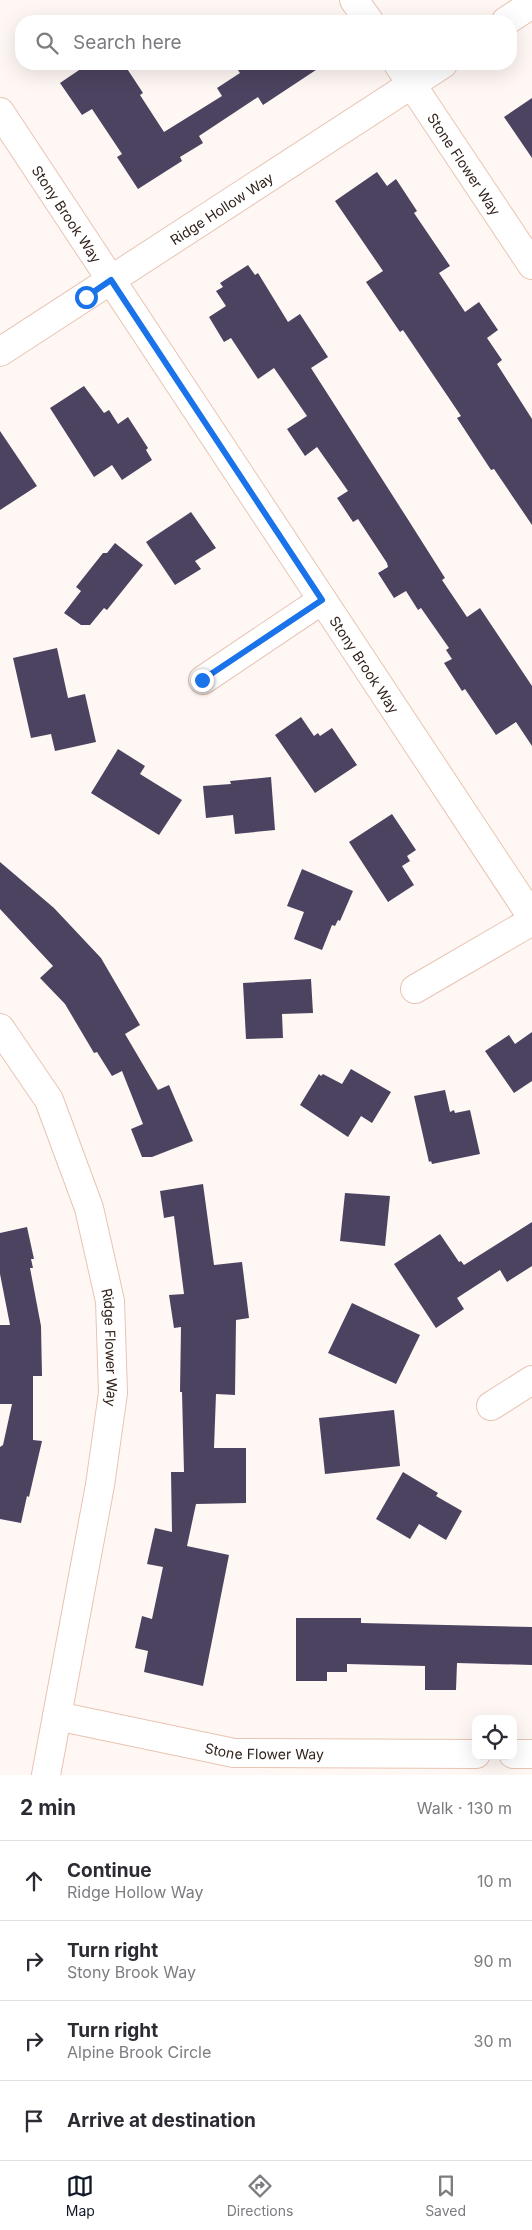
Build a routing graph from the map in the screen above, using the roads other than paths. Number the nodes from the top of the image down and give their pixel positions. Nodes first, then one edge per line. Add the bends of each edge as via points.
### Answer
1 (354, 0) edge
2 (532, 4) edge
3 (365, 15) edge
4 (515, 15) edge
5 (420, 70) edge
6 (405, 74) edge
7 (0, 112) edge
8 (532, 265) edge
9 (111, 280) junction
10 (0, 352) edge
11 (322, 600) junction
12 (202, 680) dead end
13 (532, 917) edge
14 (532, 921) edge
15 (415, 990) dead end
16 (0, 1028) edge
17 (532, 1380) edge
18 (492, 1406) dead end
19 (57, 1716) junction
20 (472, 1754) edge
21 (517, 1754) edge
22 (532, 1754) edge
23 (46, 1775) edge

1 - 3 street
2 - 4 street
5 - 6 street, Ridge Hollow Way
6 - 8 street, Stone Flower Way
6 - 9 street, Ridge Hollow Way
7 - 9 street, Stony Brook Way
9 - 10 street, Ridge Hollow Way
9 - 11 street, Stony Brook Way
11 - 12 street
11 - 13 street, Stony Brook Way
14 - 15 street
16 - 19 street, Ridge Flower Way via 49,1100 89,1208 110,1301 113,1393 100,1485
17 - 18 street
19 - 20 street, Stone Flower Way via 234,1753
19 - 23 street, Ridge Flower Way
21 - 22 street

